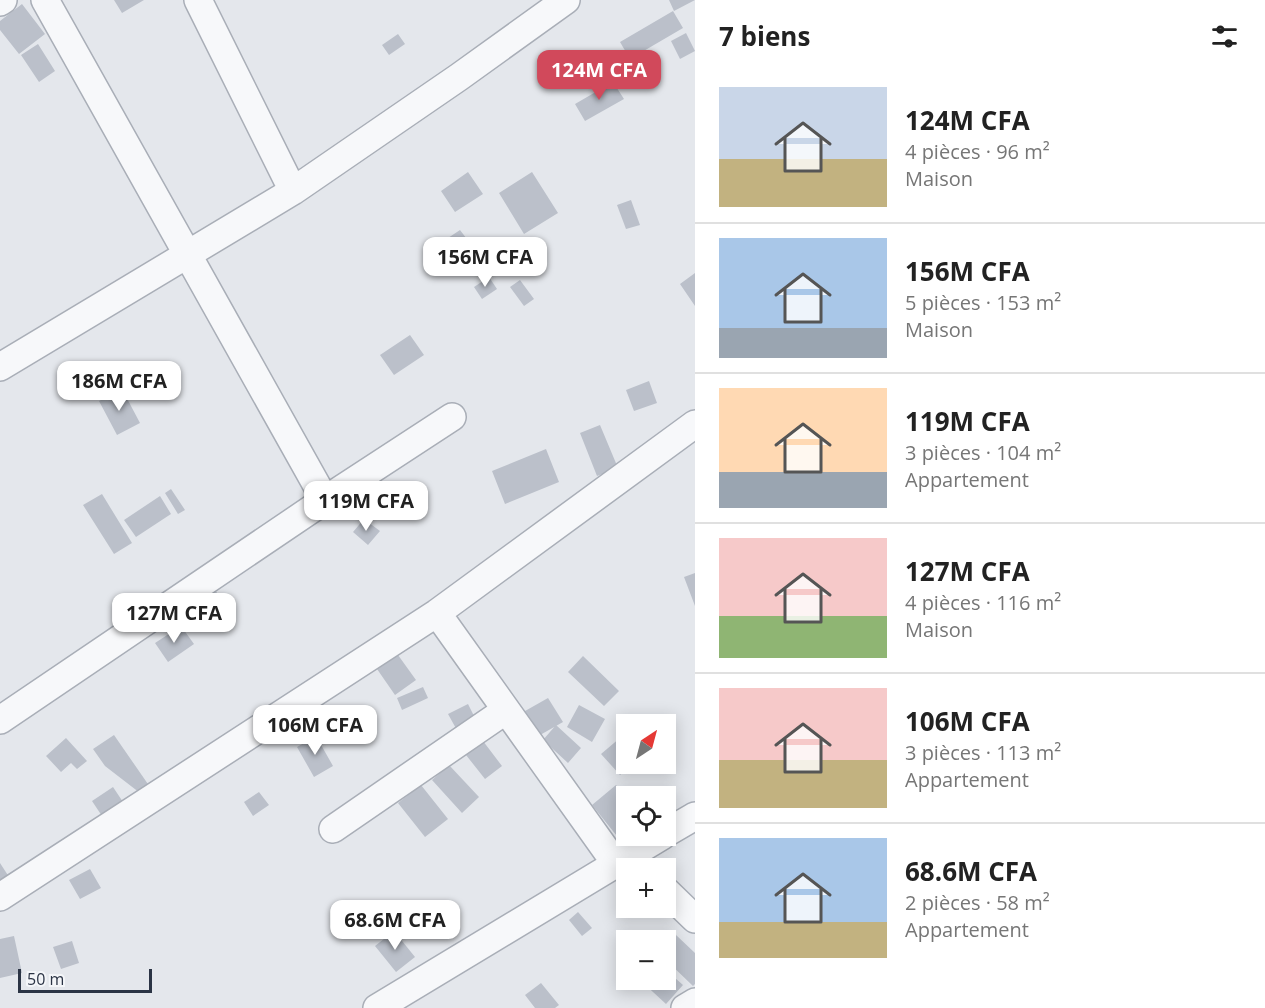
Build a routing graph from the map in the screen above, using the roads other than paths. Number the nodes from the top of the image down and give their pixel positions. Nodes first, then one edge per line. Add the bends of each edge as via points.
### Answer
1 (45, 0) edge
2 (198, 0) edge
3 (566, 0) edge
4 (293, 191) junction
5 (188, 255) junction
6 (0, 368) edge
7 (453, 417) dead end
8 (695, 424) edge
9 (325, 500) junction
10 (437, 613) junction
11 (506, 710) junction
12 (0, 720) edge
13 (695, 816) edge
14 (676, 827) edge
15 (333, 829) dead end
16 (650, 846) edge
17 (625, 858) edge
18 (635, 858) edge
19 (616, 870) edge
20 (0, 897) edge
21 (676, 901) edge
22 (695, 919) edge
23 (695, 1002) edge
24 (377, 1008) edge
25 (685, 1008) edge

1 - 5 street
2 - 4 street
3 - 4 street
4 - 5 street
5 - 6 street
5 - 9 street
7 - 9 street
8 - 10 street
9 - 12 street
10 - 11 street
10 - 20 street
11 - 15 street
11 - 17 street
13 - 14 street
16 - 18 street
19 - 24 street
21 - 22 street
23 - 25 street

